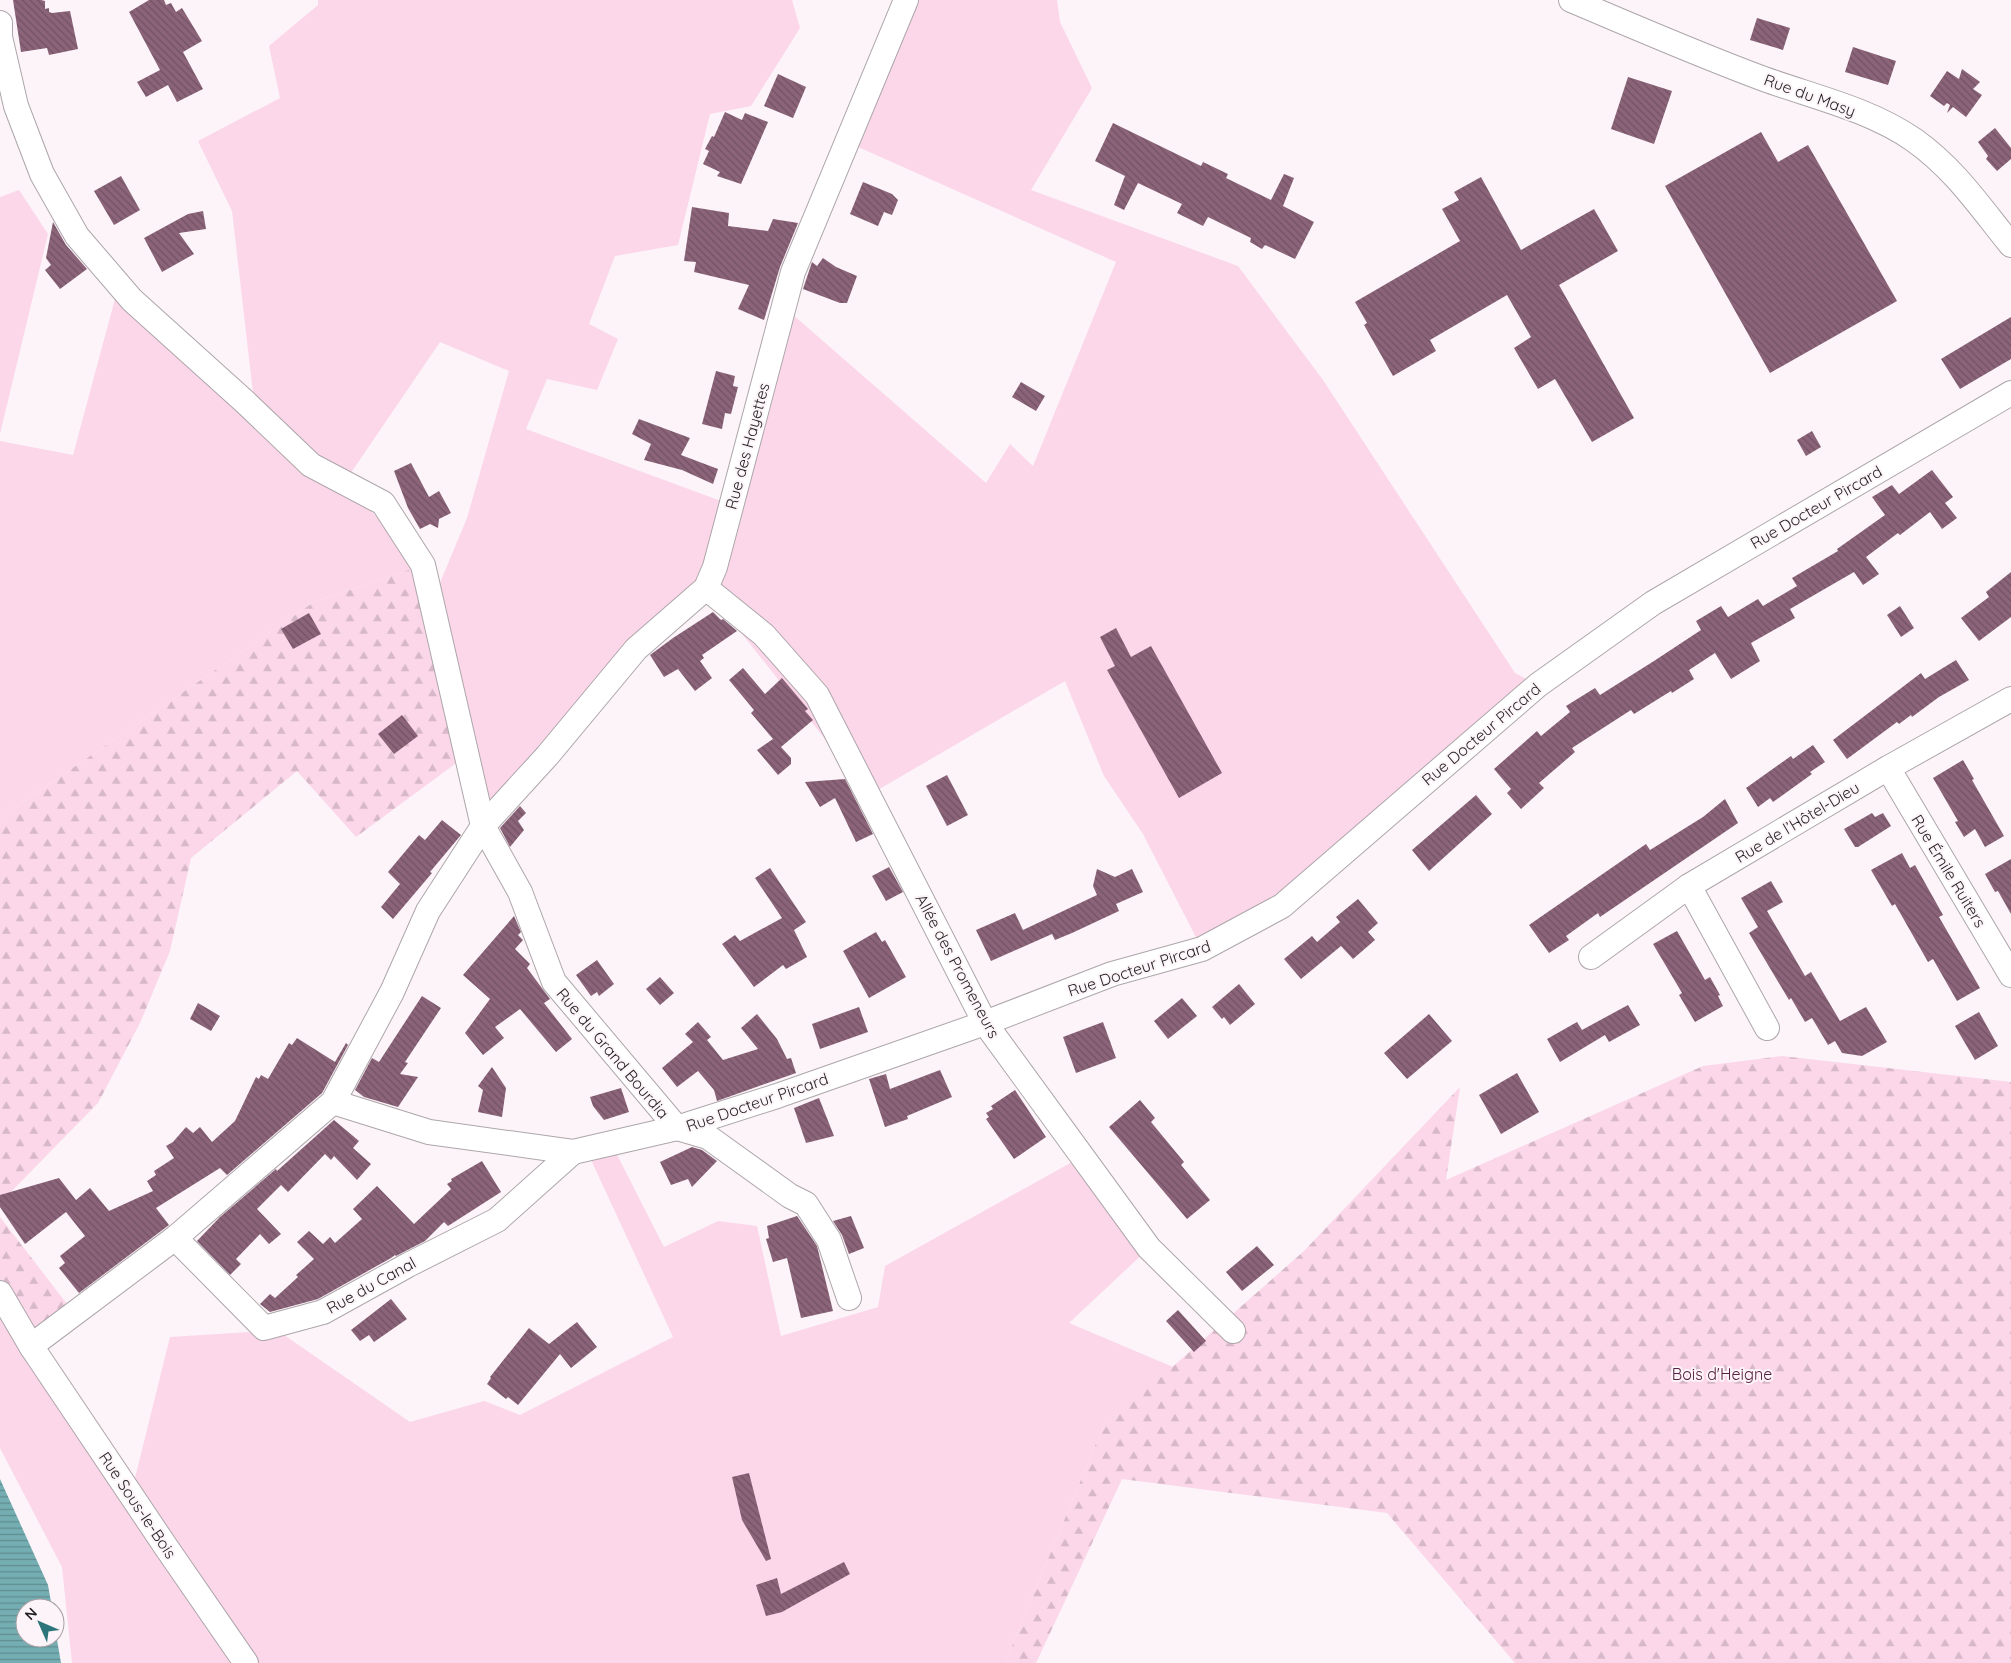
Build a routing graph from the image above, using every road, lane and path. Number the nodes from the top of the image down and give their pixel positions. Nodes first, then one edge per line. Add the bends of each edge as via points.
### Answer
1 (906, 0) edge
2 (1571, 0) edge
3 (0, 24) edge
4 (2011, 245) edge
5 (2011, 393) edge
6 (706, 588) junction
7 (2011, 699) edge
8 (1888, 768) junction
9 (483, 826) junction
10 (1689, 886) junction
11 (1591, 957) dead end
12 (2011, 975) edge
13 (985, 1023) junction
14 (1767, 1028) dead end
15 (333, 1102) junction
16 (677, 1128) junction
17 (572, 1152) junction
18 (175, 1238) junction
19 (0, 1293) edge
20 (849, 1298) dead end
21 (1233, 1331) dead end
22 (31, 1346) junction
23 (246, 1663) edge

1 - 6 street, Rue des Hayettes via 792,272 715,567
2 - 4 street, Rue du Masy via 1763,79 1846,106 1892,128 1913,140 1962,181
3 - 9 street, Rue du Grand Bourdia via 16,106 42,174 77,236 132,300 310,465 383,503 423,566
5 - 13 street, Rue Docteur Pircard via 1653,603 1538,685 1282,906 1202,949 1112,974
6 - 9 street, Rue des Hayettes via 636,649 547,756
6 - 13 street, Allée des Promeneurs via 764,635 817,695
7 - 8 street, Rue de l’Hôtel-Dieu
8 - 10 street, Rue de l’Hôtel-Dieu
8 - 12 street, Rue Émile Ruiters
9 - 15 street, Rue des Hayettes via 428,911 392,992
9 - 16 street, Rue du Grand Bourdia via 520,892 554,982
10 - 11 street, Rue de l’Hôtel-Dieu
10 - 14 street
13 - 16 street, Rue Docteur Pircard
13 - 21 street, Allée des Promeneurs via 1149,1248
15 - 17 street, Rue Docteur Pircard via 429,1132
15 - 18 street
16 - 17 street, Rue Docteur Pircard
16 - 20 street, Rue du Grand Bourdia via 708,1137 806,1204 829,1240
17 - 18 street, Rue du Canal via 497,1220 323,1312 264,1328
18 - 22 street
19 - 22 street, Rue Sous-le-Bois
22 - 23 street, Rue Sous-le-Bois

